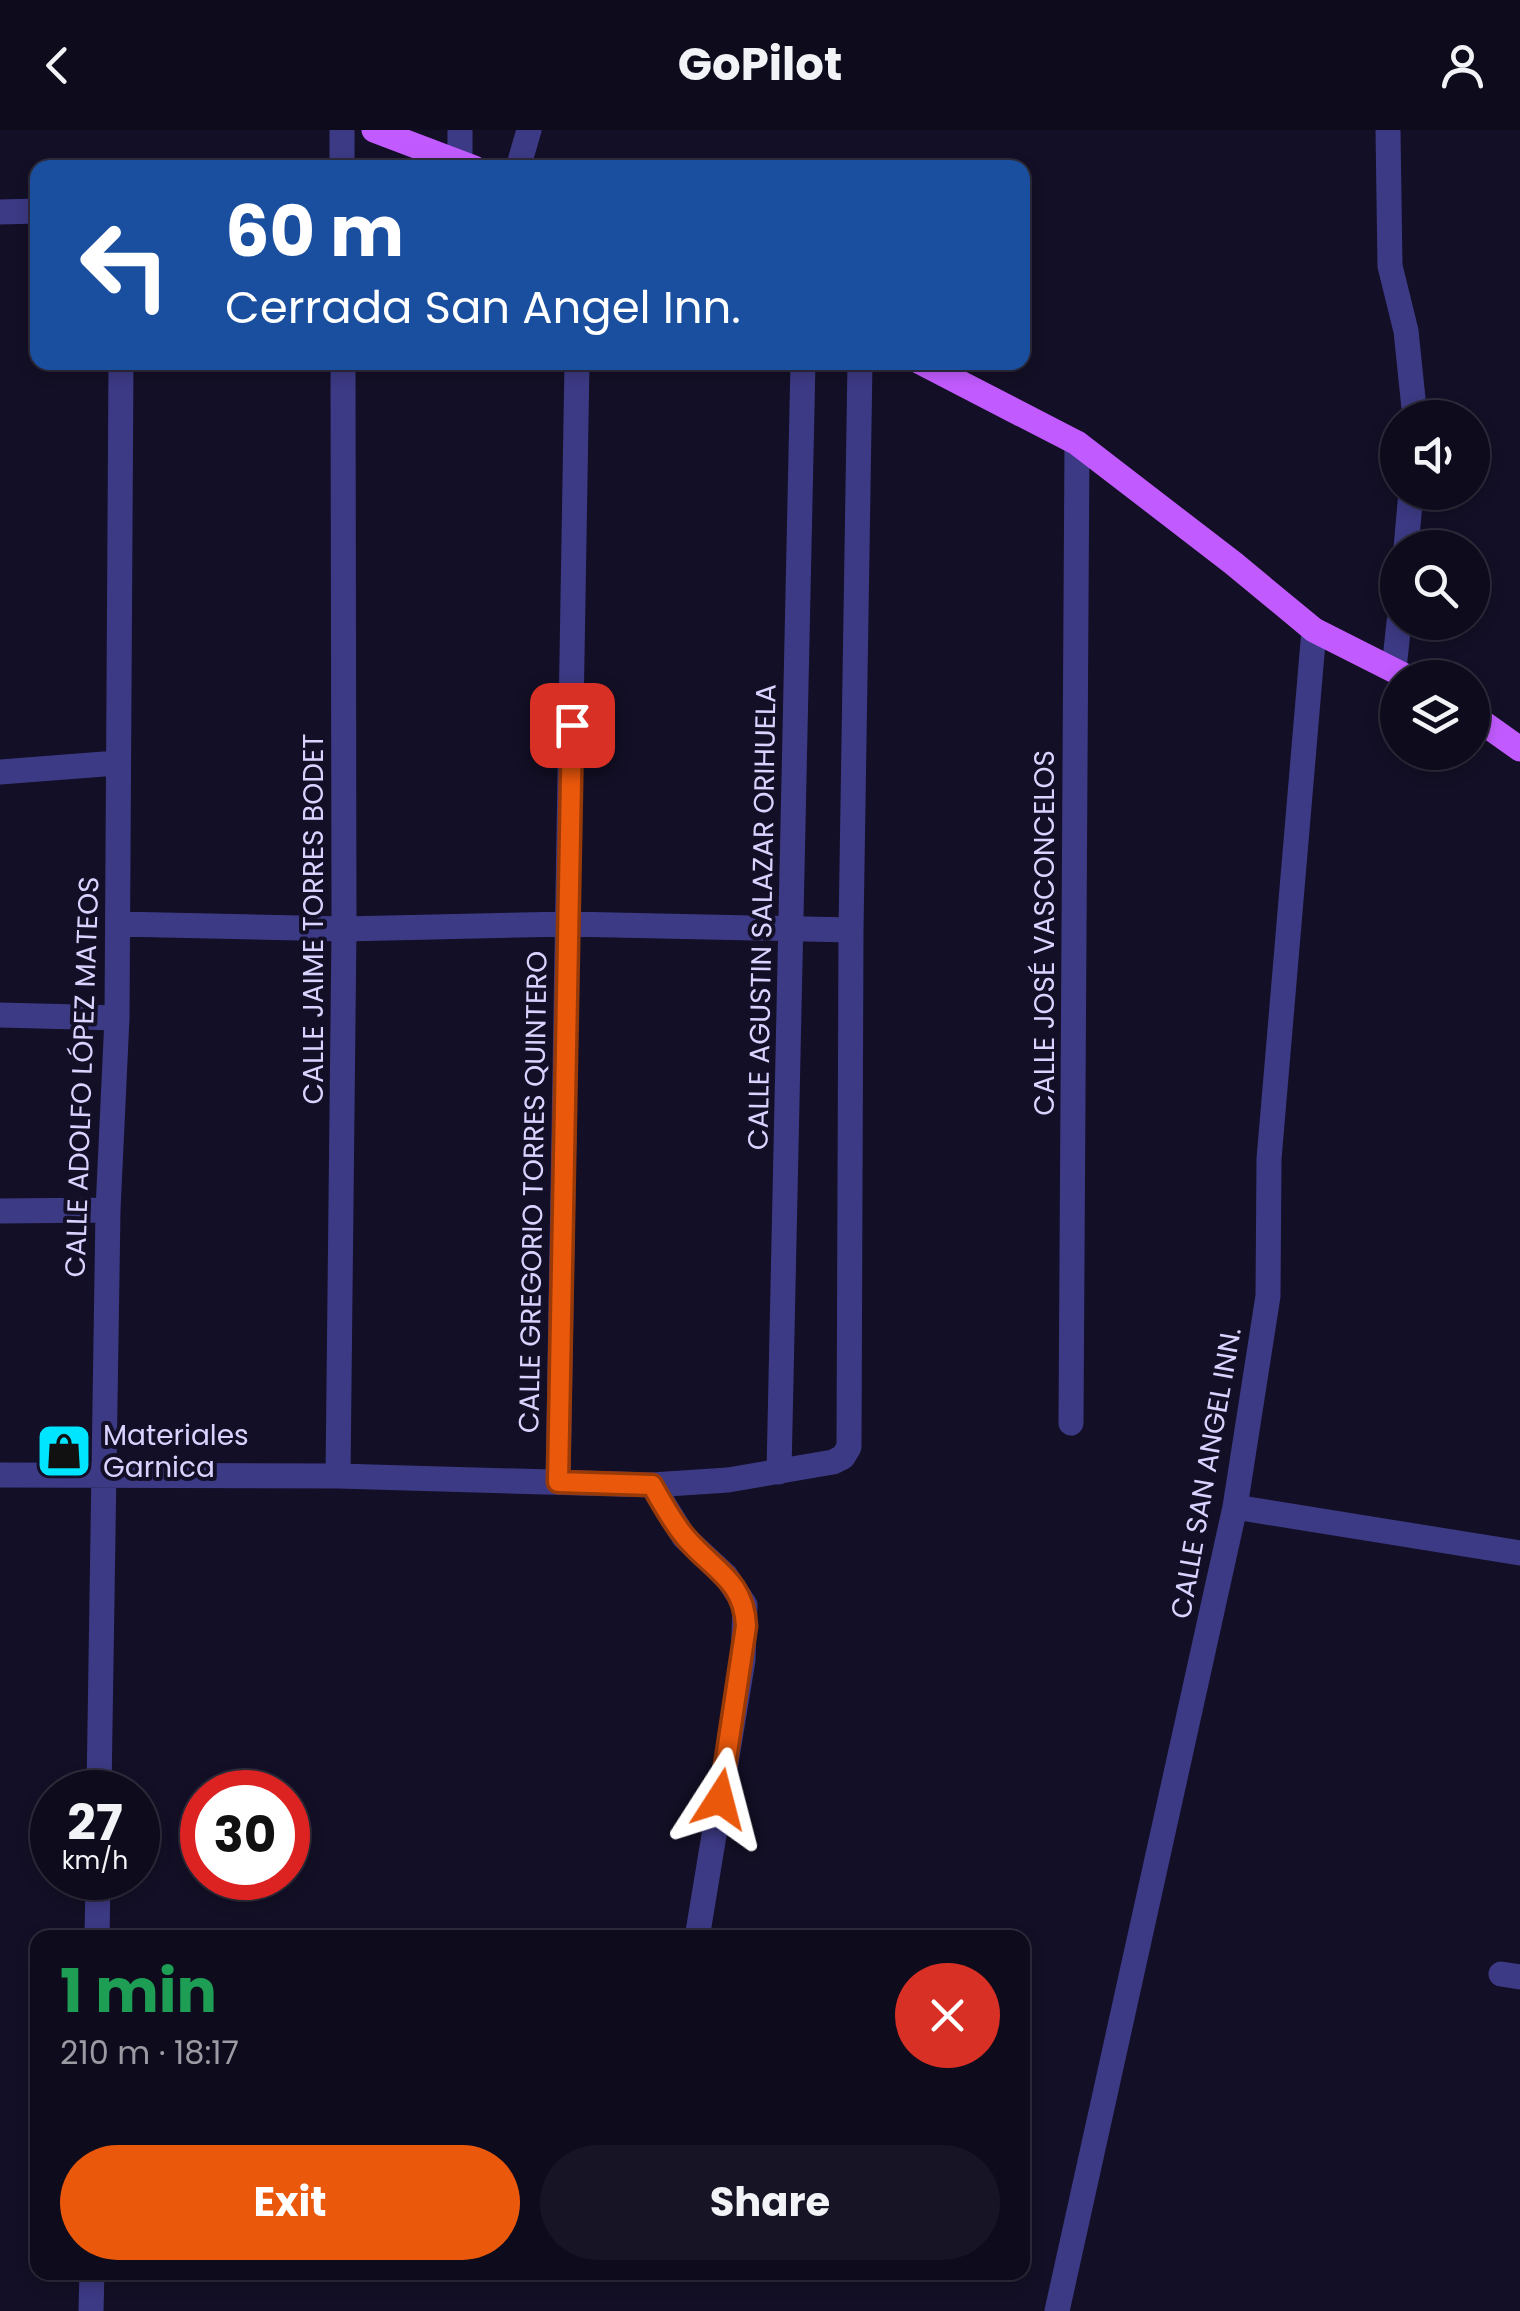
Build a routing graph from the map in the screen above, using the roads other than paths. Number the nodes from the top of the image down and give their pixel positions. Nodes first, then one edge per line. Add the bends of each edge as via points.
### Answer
1 (342, 130) edge
2 (374, 130) edge
3 (460, 130) edge
4 (529, 130) edge
5 (1388, 130) edge
6 (342, 160) edge
7 (454, 160) edge
8 (466, 160) edge
9 (520, 160) edge
10 (30, 211) edge
11 (0, 212) edge
12 (121, 370) edge
13 (343, 370) edge
14 (577, 370) edge
15 (803, 370) edge
16 (860, 370) edge
17 (936, 370) edge
18 (1414, 400) edge
19 (1077, 443) junction
20 (1314, 630) junction
21 (1380, 663) edge
22 (1490, 728) edge
23 (1520, 749) edge
24 (117, 764) junction
25 (0, 772) edge
26 (118, 924) junction
27 (568, 924) junction
28 (792, 928) junction
29 (344, 929) junction
30 (852, 930) junction
31 (0, 1015) edge
32 (117, 1018) junction
33 (108, 1210) junction
34 (0, 1211) edge
35 (1071, 1423) dead end
36 (779, 1472) junction
37 (0, 1474) edge
38 (103, 1474) junction
39 (338, 1476) junction
40 (558, 1482) junction
41 (652, 1485) junction
42 (1236, 1508) junction
43 (1520, 1553) edge
44 (99, 1770) edge
45 (98, 1900) edge
46 (97, 1930) edge
47 (698, 1930) edge
48 (92, 2280) edge
49 (91, 2311) edge
50 (1057, 2311) edge

1 - 6 street
2 - 7 main road
3 - 8 street
4 - 9 street
5 - 18 street via 1390,266
10 - 11 street
12 - 24 street, CALLE ADOLFO LÓPEZ MATEOS
13 - 29 street, CALLE JAIME TORRES BODET
14 - 27 street, CALLE GREGORIO TORRES QUINTERO
15 - 28 street, CALLE AGUSTIN SALAZAR ORIHUELA
16 - 30 street
17 - 19 main road
19 - 20 main road
19 - 35 street, CALLE JOSÉ VASCONCELOS
20 - 21 main road
20 - 42 street, CALLE SAN ANGEL INN. via 1269,1159 1268,1296
22 - 23 main road
24 - 25 street
24 - 26 street, CALLE ADOLFO LÓPEZ MATEOS
26 - 29 street
26 - 32 street, CALLE ADOLFO LÓPEZ MATEOS
27 - 28 street
27 - 29 street
27 - 40 street, CALLE GREGORIO TORRES QUINTERO
28 - 30 street
28 - 36 street, CALLE AGUSTIN SALAZAR ORIHUELA
29 - 39 street, CALLE JAIME TORRES BODET
30 - 36 street via 849,1447 833,1462
31 - 32 street
32 - 33 street, CALLE ADOLFO LÓPEZ MATEOS
33 - 34 street
33 - 38 street, CALLE ADOLFO LÓPEZ MATEOS
36 - 41 street
37 - 38 street
38 - 39 street
38 - 44 street, CALLE ADOLFO LÓPEZ MATEOS
39 - 40 street
40 - 41 street
41 - 47 street via 684,1537 726,1576 745,1605
42 - 43 street
42 - 50 street, CALLE SAN ANGEL INN.
45 - 46 street
48 - 49 street

